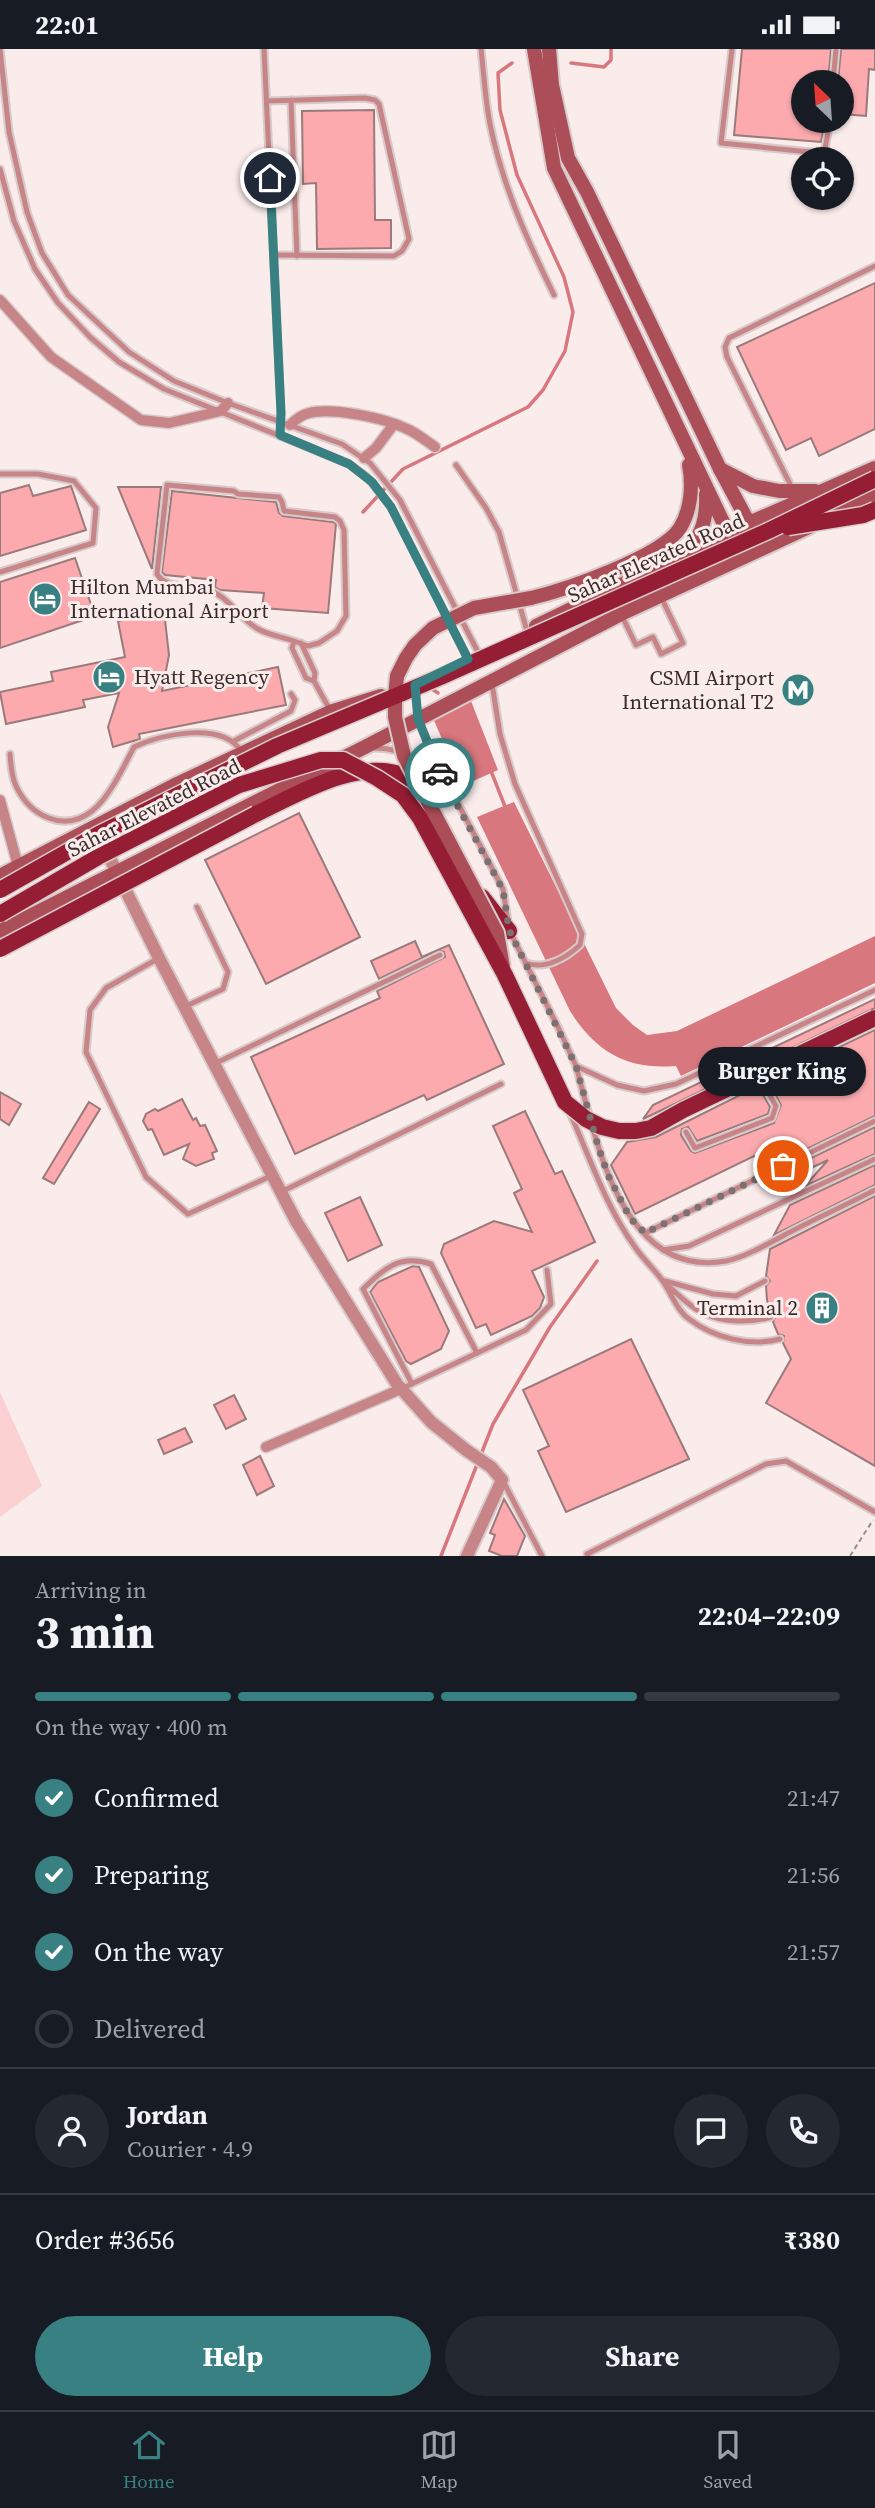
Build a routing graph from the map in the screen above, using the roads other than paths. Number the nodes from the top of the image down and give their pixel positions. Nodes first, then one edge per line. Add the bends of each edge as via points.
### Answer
1 (0, 49) edge
2 (264, 49) edge
3 (481, 49) edge
4 (534, 49) edge
5 (549, 49) edge
6 (732, 49) edge
7 (836, 49) edge
8 (834, 70) edge
9 (291, 100) junction
10 (267, 101) junction
11 (8, 120) junction
12 (0, 122) edge
13 (828, 133) edge
14 (0, 169) edge
15 (274, 255) junction
16 (297, 256) junction
17 (47, 262) junction
18 (875, 266) edge
19 (34, 269) junction
20 (554, 295) dead end
21 (0, 300) edge
22 (225, 407) junction
23 (285, 423) junction
24 (394, 424) junction
25 (280, 435) junction
26 (435, 447) dead end
27 (685, 447) junction
28 (367, 461) junction
29 (456, 465) dead end
30 (875, 468) edge
31 (720, 469) junction
32 (0, 474) edge
33 (875, 479) edge
34 (705, 489) junction
35 (394, 491) junction
36 (794, 491) junction
37 (823, 491) junction
38 (875, 496) edge
39 (384, 498) junction
40 (875, 510) edge
41 (749, 523) junction
42 (768, 531) junction
43 (728, 533) junction
44 (761, 549) junction
45 (686, 554) junction
46 (740, 559) junction
47 (0, 572) edge
48 (660, 596) junction
49 (621, 614) junction
50 (527, 631) junction
51 (297, 642) junction
52 (473, 656) junction
53 (314, 681) junction
54 (491, 681) junction
55 (415, 685) junction
56 (291, 694) dead end
57 (330, 712) junction
58 (418, 719) junction
59 (234, 741) junction
60 (363, 748) junction
61 (10, 754) dead end
62 (243, 754) junction
63 (445, 783) junction
64 (0, 800) edge
65 (86, 826) junction
66 (18, 866) junction
67 (115, 872) junction
68 (0, 876) edge
69 (0, 890) edge
70 (197, 907) dead end
71 (0, 914) edge
72 (509, 930) junction
73 (0, 931) edge
74 (0, 949) edge
75 (440, 955) dead end
76 (159, 958) junction
77 (526, 963) junction
78 (505, 975) junction
79 (875, 990) edge
80 (184, 1007) junction
81 (875, 1018) edge
82 (214, 1064) junction
83 (576, 1066) junction
84 (758, 1075) junction
85 (501, 1084) dead end
86 (565, 1103) junction
87 (875, 1121) edge
88 (686, 1132) dead end
89 (875, 1159) edge
90 (272, 1175) junction
91 (875, 1190) edge
92 (281, 1192) junction
93 (645, 1233) junction
94 (662, 1251) junction
95 (547, 1270) dead end
96 (662, 1280) junction
97 (765, 1280) dead end
98 (771, 1317) dead end
99 (780, 1339) dead end
100 (478, 1353) junction
101 (406, 1387) junction
102 (266, 1447) dead end
103 (502, 1480) junction
104 (875, 1514) edge
105 (467, 1556) edge
106 (542, 1556) edge
107 (588, 1556) edge

1 - 11 lane
2 - 10 lane
3 - 20 lane via 490,124 508,190
4 - 27 main road via 554,168
5 - 31 main road via 568,158
6 - 13 lane via 721,143 820,153
7 - 8 lane
9 - 10 lane
9 - 16 lane
9 - 16 lane via 365,97 379,104 409,239 394,256
10 - 15 lane
11 - 12 lane
11 - 17 lane via 27,212
14 - 19 lane via 14,222
15 - 16 lane
15 - 23 lane
17 - 19 lane
17 - 22 lane via 68,295 129,352
18 - 36 lane via 729,338 725,347
19 - 22 lane via 58,303 119,362 164,389
21 - 22 street via 51,357 141,420 169,423
22 - 23 lane
22 - 25 lane
23 - 24 street via 310,413 330,412
23 - 25 lane
23 - 28 lane via 342,444
24 - 26 street
24 - 28 street
25 - 39 lane via 349,464
27 - 34 main road
27 - 78 main road, bridge via 692,490 680,527 667,541 620,568 561,591 474,608 433,628 415,645 397,676 395,717 404,756 497,933
28 - 35 lane
29 - 50 lane via 499,532
30 - 37 main road
31 - 36 main road via 753,486
31 - 41 main road
32 - 47 lane via 38,474 74,481 96,508 93,543
33 - 42 main road, Sahar Elevated Road, bridge
34 - 43 main road
34 - 45 main road via 705,521
35 - 39 lane
35 - 52 lane
36 - 37 main road
37 - 41 main road
38 - 44 main road
39 - 52 lane
40 - 42 main road, bridge
41 - 43 main road
41 - 44 main road
42 - 69 main road, Sahar Elevated Road, bridge via 277,746 99,834
43 - 45 main road
43 - 46 main road
44 - 46 main road
45 - 50 main road
46 - 48 main road
48 - 49 main road
48 - 49 lane via 683,643 661,654 653,637 636,645
49 - 54 main road
50 - 52 main road
51 - 51 lane via 319,643 337,631 346,616 344,530 338,518 284,511 279,497 167,485 159,578 205,587 234,605 259,630
51 - 53 lane via 315,673
51 - 53 lane via 292,648 306,678
52 - 55 main road, bridge
53 - 57 lane
54 - 58 main road
54 - 77 lane via 515,784 582,934 582,942 567,955 541,966
55 - 57 main road
55 - 58 lane
56 - 59 lane via 295,699 291,711
57 - 62 main road
58 - 60 main road
58 - 63 lane
59 - 62 lane
59 - 65 lane via 206,732 167,736 134,747
60 - 63 lane via 385,748 412,756
60 - 67 main road
61 - 65 lane via 17,788 37,813
62 - 65 main road
63 - 72 lane via 503,890
64 - 66 street
65 - 66 main road
65 - 67 street
66 - 68 main road
67 - 73 main road
67 - 76 street
70 - 80 lane via 228,972 223,989
71 - 78 main road, Sahar Elevated Road, bridge via 98,857 239,785 321,759 344,760 403,795
72 - 74 main road, bridge via 483,899 433,801 408,777 389,771 352,773 324,781
72 - 77 lane
75 - 82 lane
76 - 80 street
76 - 90 lane via 106,988 90,1010 86,1052 146,1177 188,1215
77 - 83 lane
78 - 86 main road, Sahar Elevated Road, bridge
79 - 83 lane via 676,1084 644,1091 617,1085
80 - 82 street
81 - 84 main road, bridge
82 - 90 street
83 - 93 lane via 608,1175 630,1218
84 - 86 main road, bridge via 651,1128 636,1131 601,1127
84 - 88 lane via 776,1107 772,1118 695,1148
85 - 92 lane
86 - 96 lane, Sahar Elevated Road via 615,1214
87 - 93 lane
89 - 94 lane via 689,1246
90 - 92 street
91 - 94 lane via 727,1261 690,1262
92 - 101 street
93 - 94 lane
95 - 100 lane via 551,1304 526,1330
96 - 97 lane via 737,1296
96 - 98 lane via 702,1313 729,1321
96 - 99 lane via 687,1318 712,1333 740,1341
100 - 101 lane
100 - 101 lane via 430,1264 415,1259 388,1266 363,1289
101 - 102 street
101 - 103 street via 431,1422
103 - 105 street
103 - 106 lane
104 - 107 lane via 786,1461 766,1464

